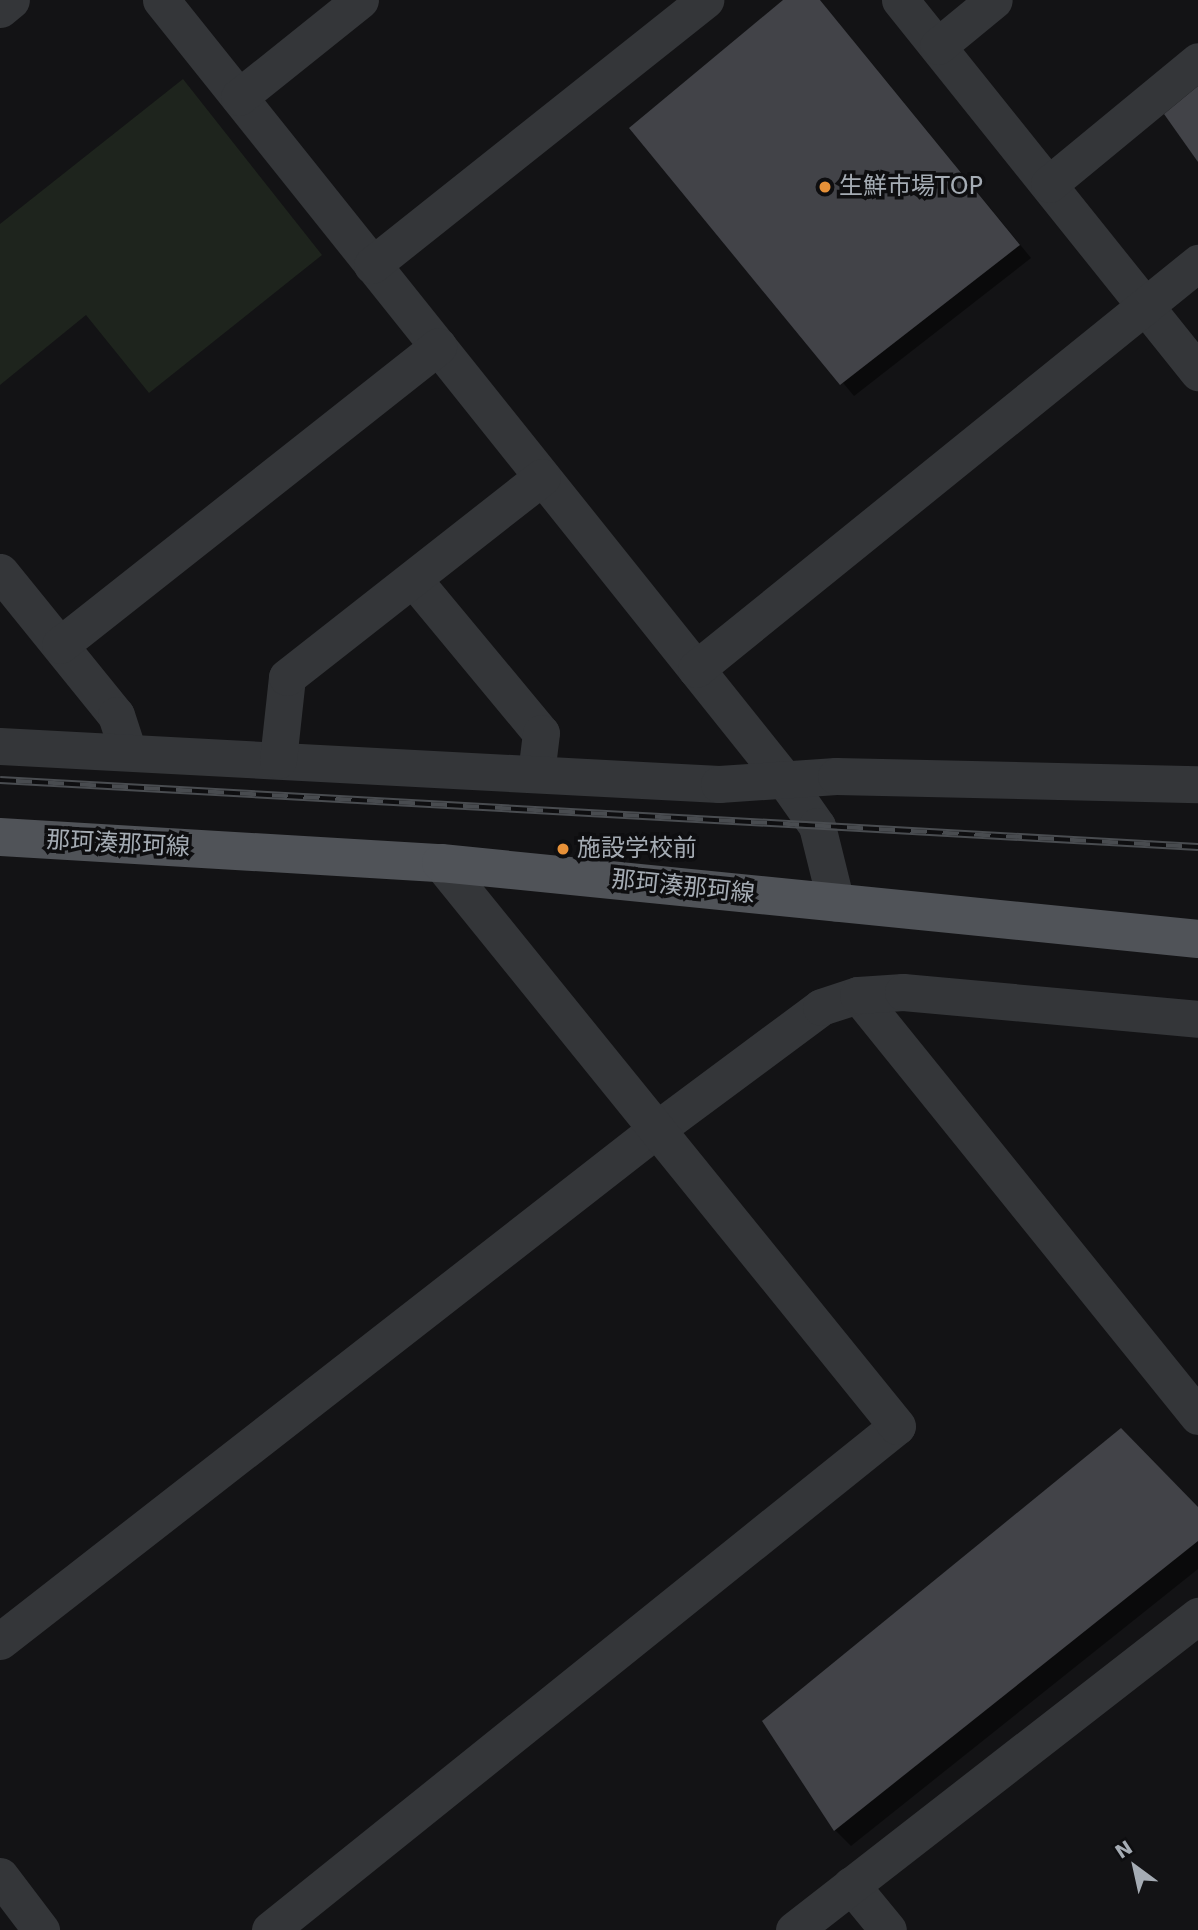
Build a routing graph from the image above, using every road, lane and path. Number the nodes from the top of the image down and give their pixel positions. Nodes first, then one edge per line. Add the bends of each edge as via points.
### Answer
1 (11, 0) edge
2 (161, 0) edge
3 (360, 0) edge
4 (705, 0) edge
5 (900, 0) edge
6 (994, 0) edge
7 (0, 9) edge
8 (938, 46) junction
9 (1198, 61) edge
10 (239, 97) junction
11 (1049, 184) junction
12 (1198, 263) edge
13 (372, 265) junction
14 (1145, 306) junction
15 (438, 346) junction
16 (1198, 372) edge
17 (542, 477) junction
18 (0, 572) edge
19 (413, 579) junction
20 (60, 645) junction
21 (696, 669) junction
22 (0, 746) edge
23 (128, 752) junction
24 (278, 760) junction
25 (536, 774) junction
26 (784, 779) junction
27 (1198, 784) edge
28 (0, 837) edge
29 (441, 863) junction
30 (836, 902) junction
31 (1198, 939) edge
32 (859, 995) junction
33 (1198, 1019) edge
34 (657, 1129) junction
35 (1198, 1416) edge
36 (1198, 1616) edge
37 (0, 1641) edge
38 (0, 1876) edge
39 (851, 1885) junction
40 (41, 1930) edge
41 (270, 1930) edge
42 (793, 1930) edge
43 (888, 1930) edge

1 - 7 street
2 - 10 street
3 - 10 street
4 - 13 street
5 - 8 street
6 - 8 street
8 - 11 street
9 - 11 street
10 - 13 street
11 - 14 street
12 - 14 street
13 - 15 street
14 - 16 street
14 - 21 street
15 - 17 street
15 - 20 street
17 - 19 street
17 - 21 street
18 - 20 street
19 - 24 street via 287,677
19 - 25 street via 541,733
20 - 23 street via 116,715
21 - 26 street
22 - 23 street
23 - 24 street
24 - 25 street
25 - 26 street via 719,784
26 - 27 street via 836,776
26 - 30 street via 817,826
28 - 29 main road, 那珂湊那珂線
29 - 30 main road, 那珂湊那珂線
29 - 34 street
30 - 31 main road, 那珂湊那珂線
32 - 33 street via 903,992
32 - 34 street via 821,1007
32 - 35 street
34 - 37 street
34 - 41 street via 897,1426
36 - 39 street
38 - 40 street
39 - 42 street
39 - 43 street

